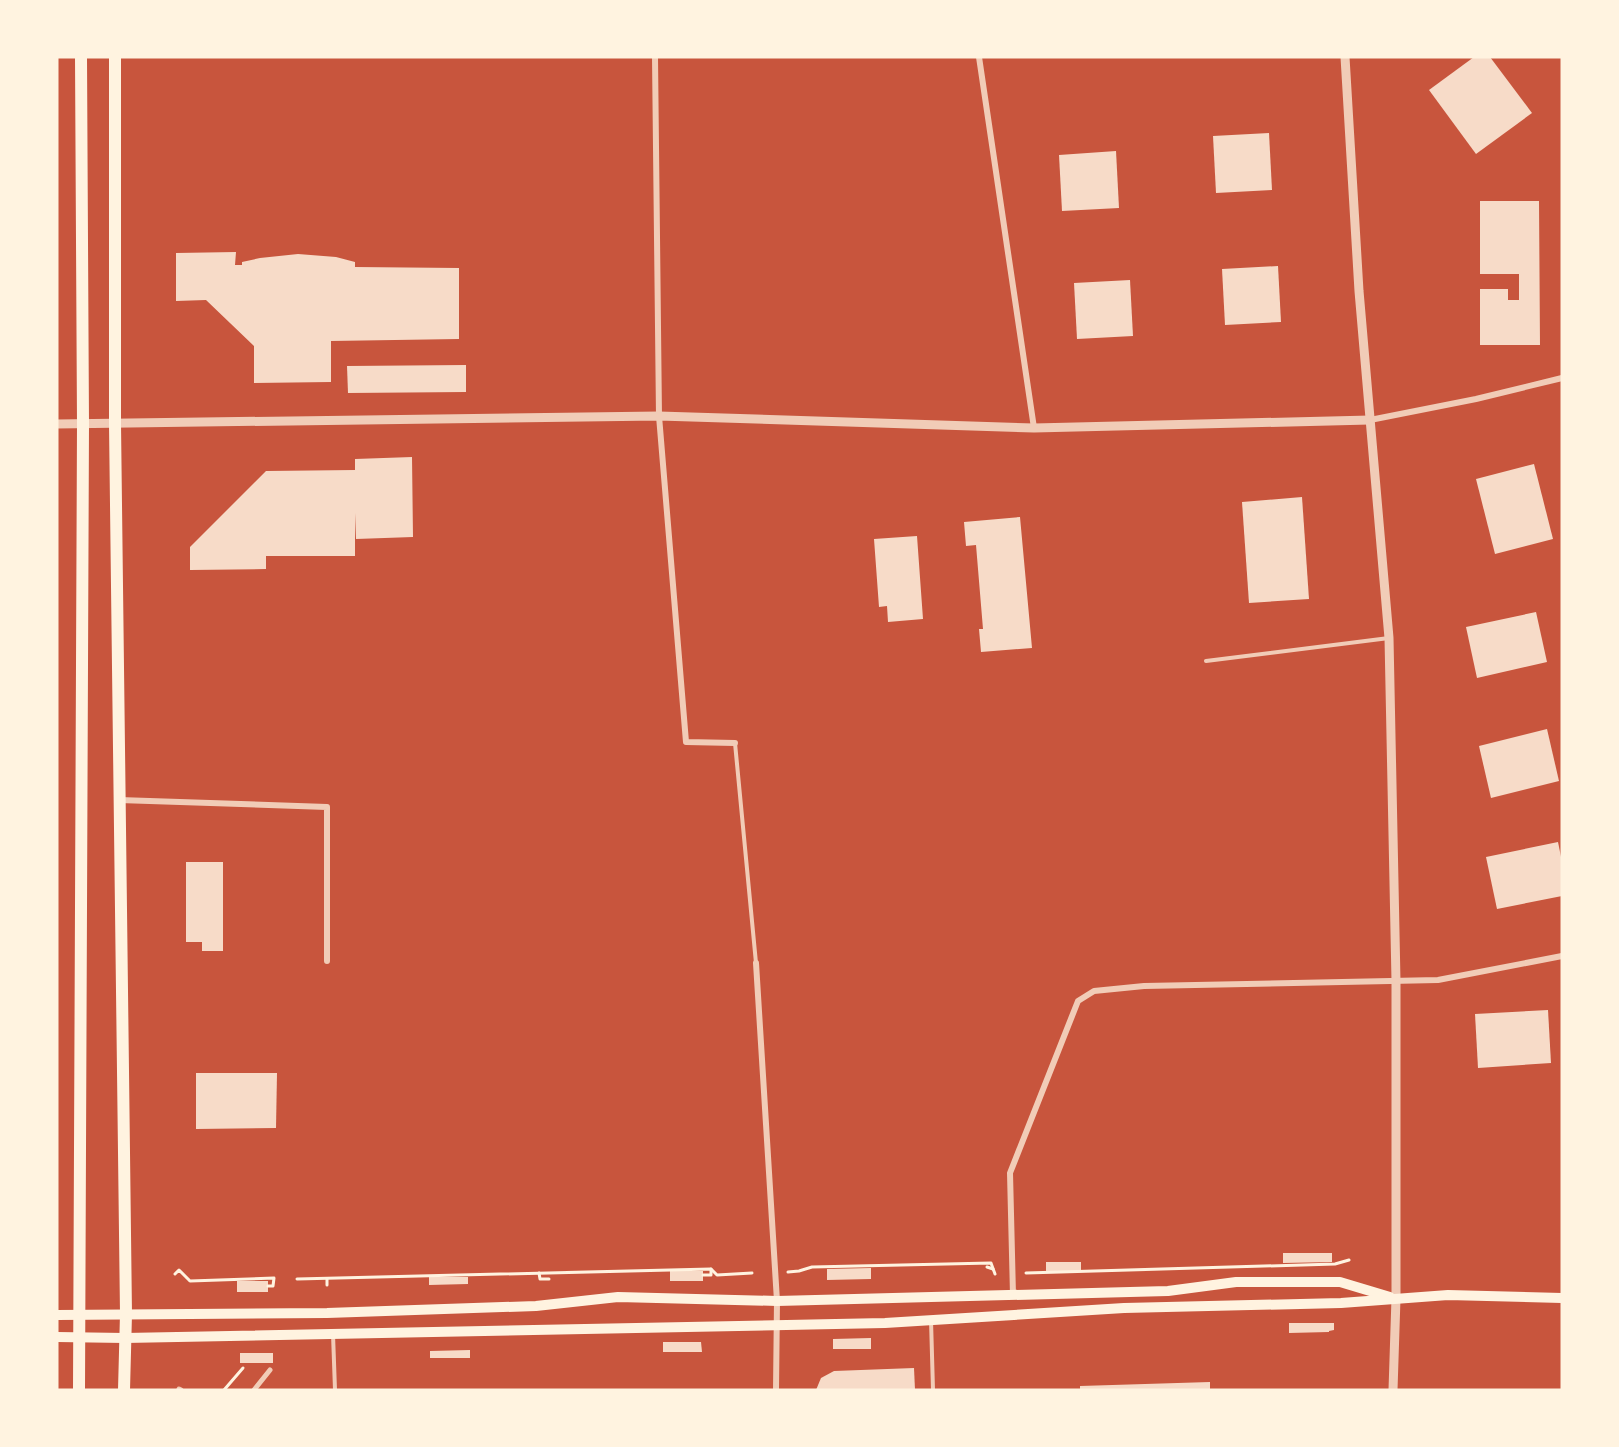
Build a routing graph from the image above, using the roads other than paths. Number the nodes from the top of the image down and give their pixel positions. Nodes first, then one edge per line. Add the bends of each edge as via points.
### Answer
1 (81, 57) edge
2 (115, 57) edge
3 (655, 57) edge
4 (979, 57) edge
5 (1345, 57) edge
6 (1562, 378) edge
7 (659, 416) junction
8 (1370, 420) junction
9 (57, 424) edge
10 (83, 424) junction
11 (115, 424) junction
12 (1034, 428) junction
13 (1389, 638) junction
14 (1206, 661) dead end
15 (735, 743) joint
16 (118, 800) junction
17 (1562, 956) edge
18 (327, 961) dead end
19 (756, 963) joint
20 (1396, 981) junction
21 (1013, 1295) junction
22 (1396, 1298) junction
23 (1562, 1299) edge
24 (777, 1301) junction
25 (80, 1314) junction
26 (126, 1314) junction
27 (57, 1315) edge
28 (931, 1320) junction
29 (777, 1325) junction
30 (333, 1334) junction
31 (57, 1337) edge
32 (80, 1337) junction
33 (125, 1338) junction
34 (270, 1370) dead end
35 (80, 1390) edge
36 (124, 1390) edge
37 (254, 1390) edge
38 (335, 1390) edge
39 (776, 1390) edge
40 (933, 1390) edge
41 (1394, 1390) edge

1 - 10 main road
2 - 11 main road
3 - 7 street
4 - 12 street
5 - 8 street
6 - 8 street
7 - 11 street
7 - 12 street
7 - 15 street via 686,741
8 - 12 street
8 - 13 street
9 - 10 street
10 - 11 street
10 - 25 main road
11 - 16 main road
13 - 14 lane
13 - 20 street
15 - 19 lane
16 - 18 street via 327,807
16 - 26 main road
17 - 20 street via 1438,980
19 - 24 street
20 - 21 street via 1144,986 1094,991 1078,1001 1010,1173
20 - 22 street
21 - 22 main road via 1168,1291 1236,1282 1340,1282
21 - 24 main road
22 - 23 main road via 1448,1295
22 - 28 main road
22 - 41 street
24 - 26 main road via 618,1297 525,1307
24 - 29 street
25 - 26 main road
25 - 27 main road
25 - 32 main road
26 - 33 main road
28 - 29 main road
28 - 40 lane
29 - 30 main road
29 - 39 street
30 - 33 main road
30 - 38 lane
31 - 32 main road
32 - 33 main road
32 - 35 main road
33 - 36 main road
34 - 37 street

